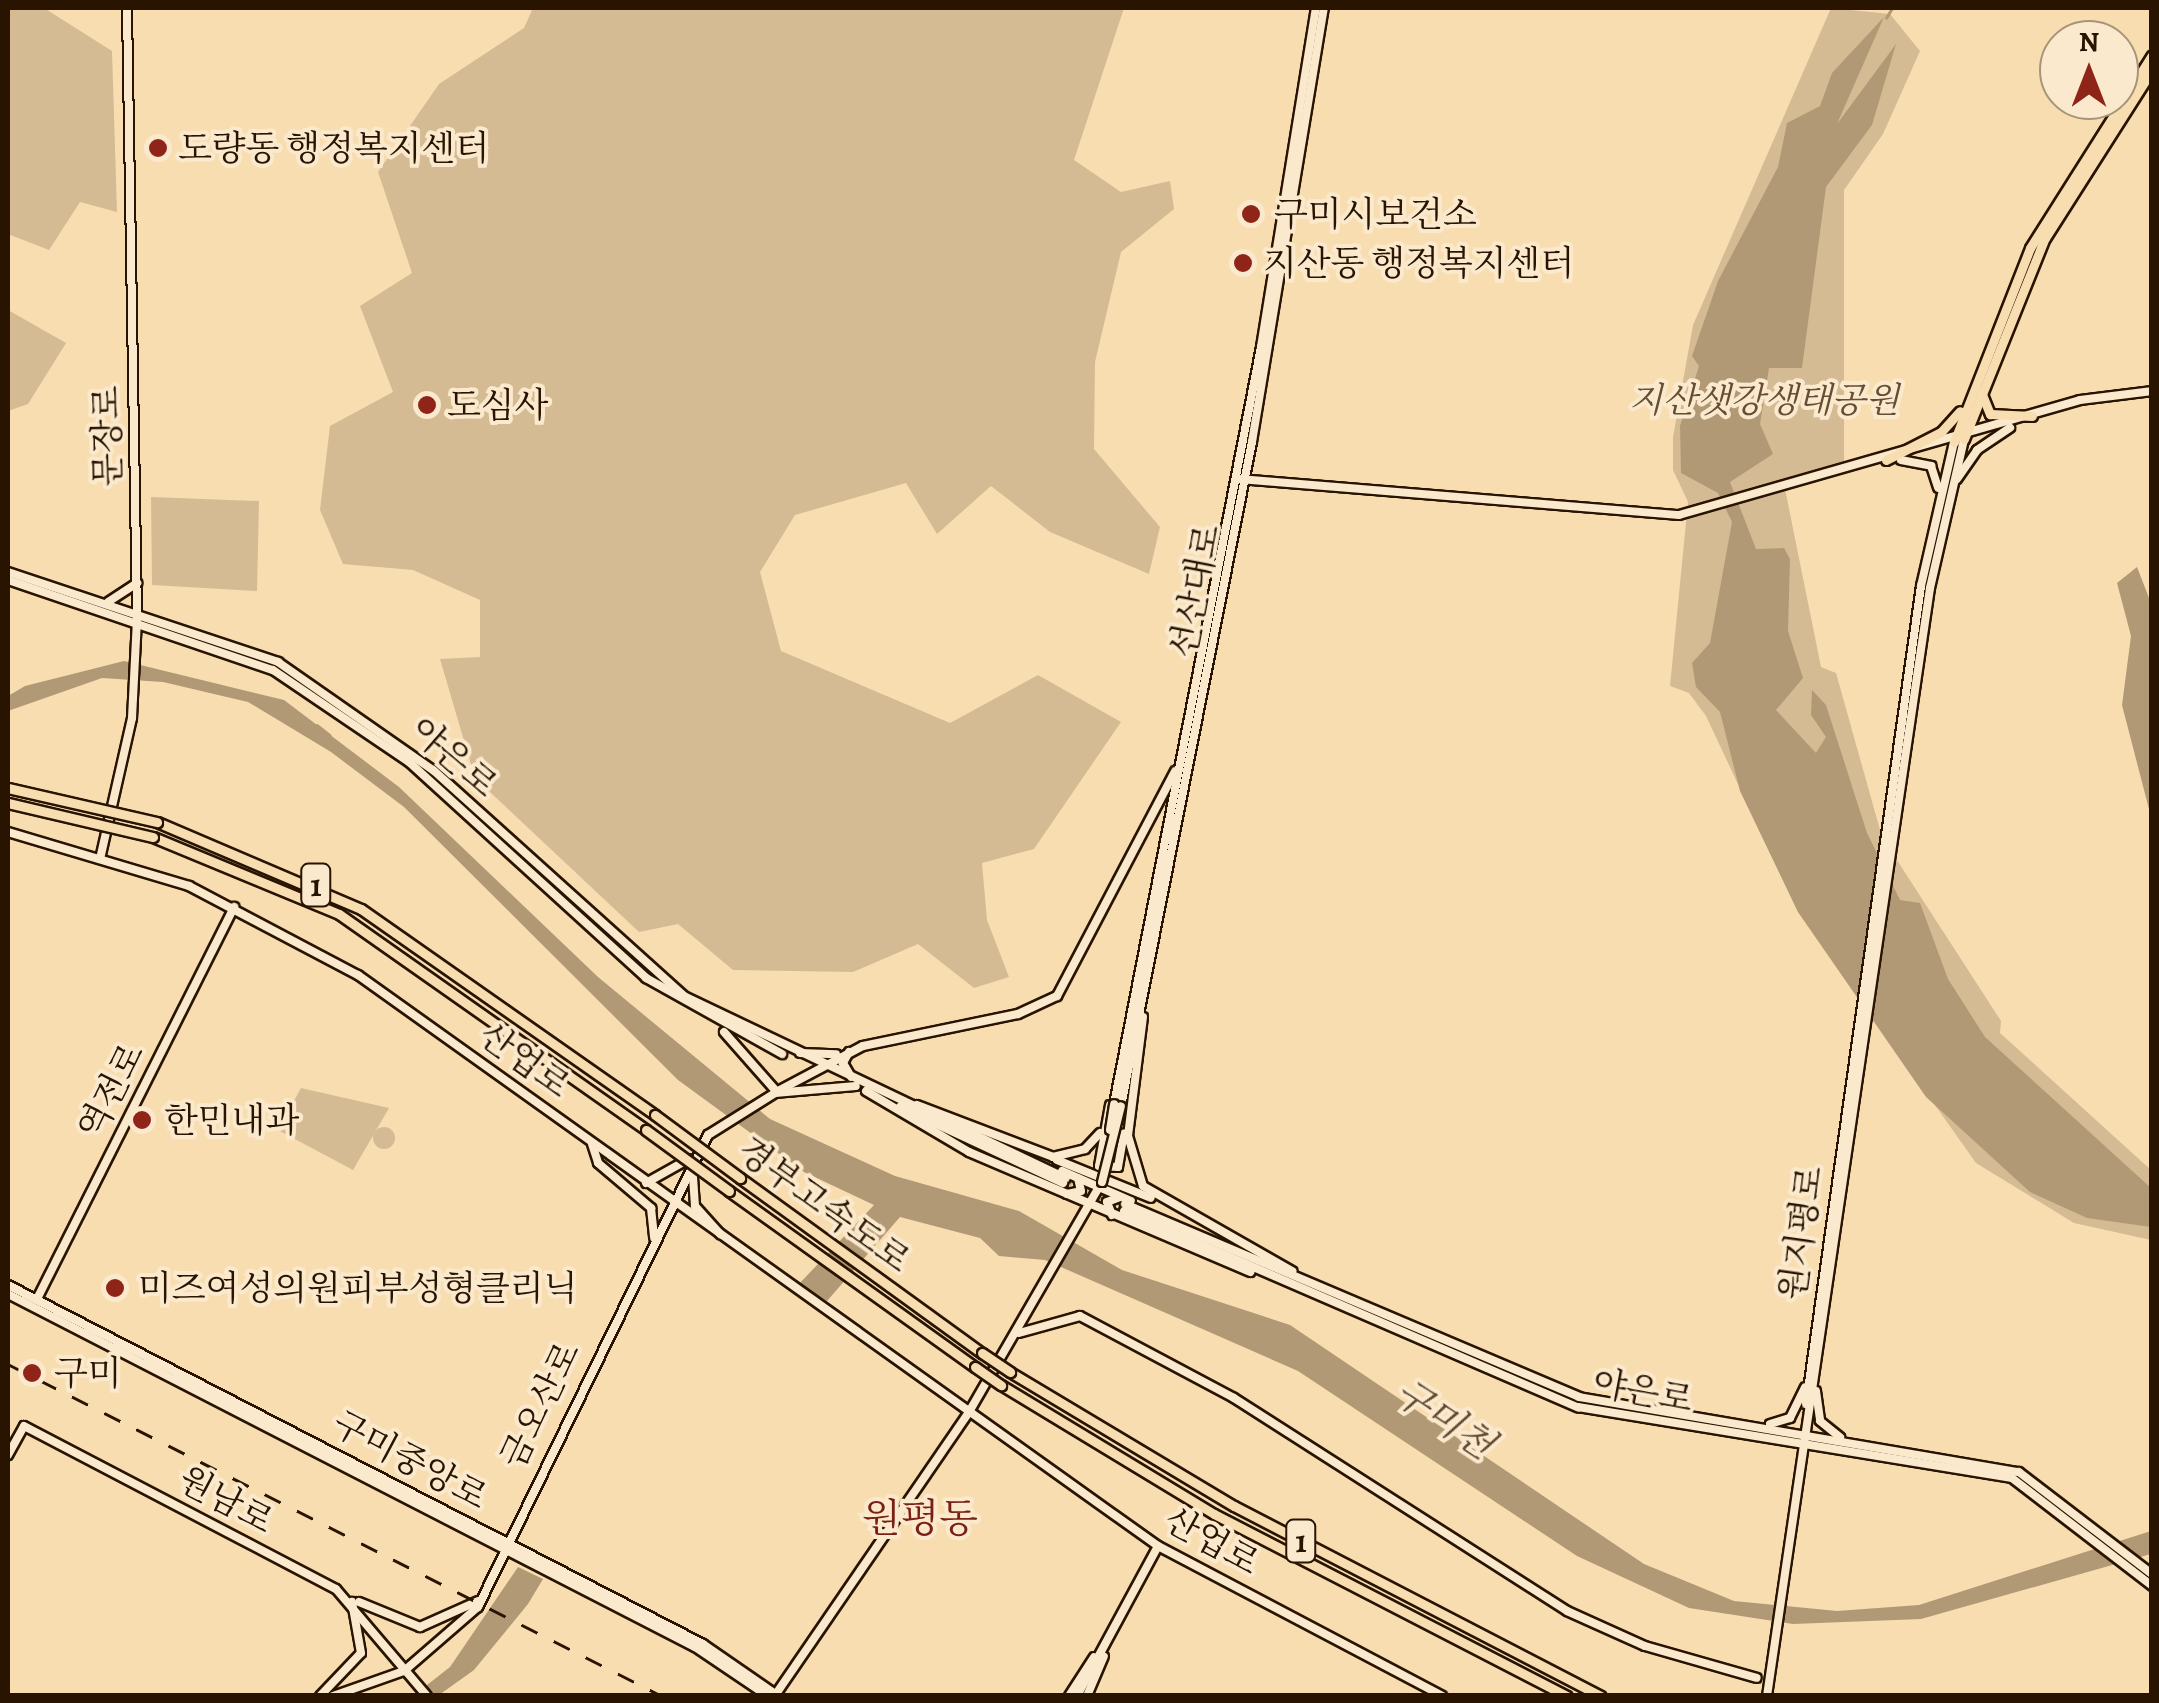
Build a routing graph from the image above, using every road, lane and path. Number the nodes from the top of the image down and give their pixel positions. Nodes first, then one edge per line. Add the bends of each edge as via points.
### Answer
1 (126, 8) edge
2 (1316, 8) edge
3 (1324, 8) edge
4 (2152, 55) edge
5 (2152, 70) edge
6 (1982, 384) junction
7 (1970, 391) junction
8 (2152, 391) edge
9 (2032, 416) junction
10 (1959, 441) junction
11 (1886, 460) junction
12 (1240, 479) junction
13 (1942, 506) junction
14 (8, 572) edge
15 (8, 580) edge
16 (137, 583) junction
17 (107, 602) junction
18 (137, 615) junction
19 (1179, 763) junction
20 (8, 788) edge
21 (8, 804) edge
22 (1175, 806) junction
23 (1157, 808) junction
24 (8, 832) edge
25 (100, 859) junction
26 (234, 907) junction
27 (1148, 968) junction
28 (1135, 993) junction
29 (706, 1017) junction
30 (787, 1050) junction
31 (847, 1052) junction
32 (815, 1066) junction
33 (857, 1084) junction
34 (776, 1092) junction
35 (894, 1099) junction
36 (1130, 1100) junction
37 (1118, 1105) junction
38 (928, 1115) junction
39 (1105, 1125) junction
40 (592, 1144) junction
41 (1044, 1154) junction
42 (692, 1156) junction
43 (1078, 1178) junction
44 (642, 1183) junction
45 (1062, 1184) junction
46 (1102, 1185) junction
47 (673, 1202) junction
48 (1160, 1202) junction
49 (1124, 1204) junction
50 (1092, 1207) junction
51 (1112, 1216) junction
52 (654, 1238) junction
53 (729, 1244) junction
54 (1305, 1279) junction
55 (8, 1285) edge
56 (8, 1294) edge
57 (37, 1299) junction
58 (1353, 1303) junction
59 (1391, 1329) junction
60 (1019, 1333) junction
61 (1812, 1380) junction
62 (969, 1412) junction
63 (1756, 1426) junction
64 (1803, 1438) junction
65 (1844, 1439) junction
66 (8, 1454) edge
67 (502, 1546) junction
68 (1158, 1546) junction
69 (2152, 1574) edge
70 (2152, 1586) edge
71 (484, 1596) junction
72 (351, 1598) junction
73 (1112, 1633) junction
74 (404, 1670) junction
75 (1758, 1678) dead end
76 (774, 1695) edge
77 (320, 1696) edge
78 (333, 1696) edge
79 (427, 1696) edge
80 (1073, 1696) edge
81 (1087, 1696) edge
82 (1442, 1696) edge
83 (1567, 1696) edge
84 (1602, 1696) edge
85 (1767, 1696) edge

1 - 16 street, 문장로
2 - 12 street, 선산대로
3 - 12 street, 선산대로
4 - 7 highway via 2038,234
5 - 6 highway via 2067,197
6 - 9 highway via 1990,414
6 - 10 highway
7 - 10 highway
7 - 11 highway via 1941,432
8 - 9 street
9 - 10 street
9 - 13 street via 1976,450
10 - 11 street
10 - 13 street
11 - 12 street via 1696,512 1626,517
11 - 13 street via 1931,466
12 - 19 street, 선산대로
12 - 22 street, 선산대로
13 - 61 street, 원지평로
14 - 17 street, 야은로
15 - 18 street, 야은로
16 - 17 street
16 - 18 street, 문장로
17 - 18 street, 야은로
18 - 25 street, 문장로 via 133,690
18 - 29 street, 야은로 via 254,659 371,733 601,941
18 - 30 street, 야은로 via 251,650 309,682 433,770 638,961 718,1018
19 - 22 street, 선산대로
19 - 23 street
20 - 84 highway, 경부고속도로 / 1, bridge via 157,822 327,890 506,1006 1010,1372 1234,1506
21 - 83 highway, 경부고속도로 / 1, bridge via 153,837 324,906 455,990 1002,1386 1214,1514
22 - 23 street
22 - 27 street, 선산대로
22 - 28 street, 선산대로
23 - 31 street via 1068,982 1018,1014
24 - 25 street, 산업로
25 - 26 street, 산업로
26 - 40 street, 산업로 via 358,975
26 - 57 street, 역전로
27 - 36 street
27 - 37 street, 선산대로
28 - 37 street, 선산대로
28 - 39 street
29 - 32 street, 야은로
29 - 34 street via 764,1066
30 - 31 street
30 - 32 street, 야은로
31 - 32 street
31 - 33 street via 844,1068
32 - 33 street, 야은로
32 - 34 street, 금오산로
33 - 34 street
33 - 35 street, 야은로
33 - 45 street, 야은로
34 - 42 street, 금오산로 via 714,1130
35 - 38 street, 야은로
35 - 41 street
36 - 39 street via 1116,1168 1098,1165
36 - 48 street via 1132,1164
37 - 46 street, 선산대로, bridge
38 - 43 street
38 - 45 street, 야은로
39 - 41 street via 1077,1153
40 - 44 street, 산업로
40 - 52 street via 598,1163 651,1208
41 - 48 street
42 - 44 street
42 - 47 street, 금오산로
42 - 53 street via 695,1206
43 - 45 street via 1079,1194
43 - 46 street
44 - 47 street, 산업로
45 - 50 street
46 - 49 street
46 - 50 street
47 - 52 street, 금오산로
47 - 53 street, 산업로
48 - 54 street
49 - 51 street via 1107,1202
49 - 54 street
49 - 58 street, 야은로
49 - 59 street, 야은로
50 - 51 street
50 - 60 street
51 - 59 street
52 - 67 street, 금오산로
53 - 62 street, 산업로
54 - 58 street
55 - 57 street, 구미중앙로
56 - 67 street, 구미중앙로
57 - 67 street, 구미중앙로
58 - 63 street, 야은로 via 1580,1397
59 - 64 street, 야은로 via 1578,1407
60 - 62 street
60 - 75 street via 1080,1316 1234,1398 1567,1611 1645,1646
61 - 63 street via 1790,1418
61 - 64 street, 원지평로
61 - 65 street via 1820,1421
62 - 68 street, 산업로
62 - 76 street
63 - 64 street, 야은로
64 - 65 street, 야은로
64 - 70 street, 야은로 via 1995,1472 2062,1509
64 - 85 street, 원지평로
65 - 69 street, 야은로 via 1993,1464 2073,1508
66 - 72 street, 원남로 via 24,1426
67 - 71 street, 금오산로
67 - 76 street, 구미중앙로 via 703,1644
68 - 73 street
68 - 82 street, 산업로
71 - 72 street via 420,1627
71 - 74 street, 금오산로
72 - 74 street, 원남로
72 - 77 street via 361,1653
73 - 80 street
73 - 80 street
73 - 81 street
74 - 78 street, 금오산로
74 - 79 street, 원남로

